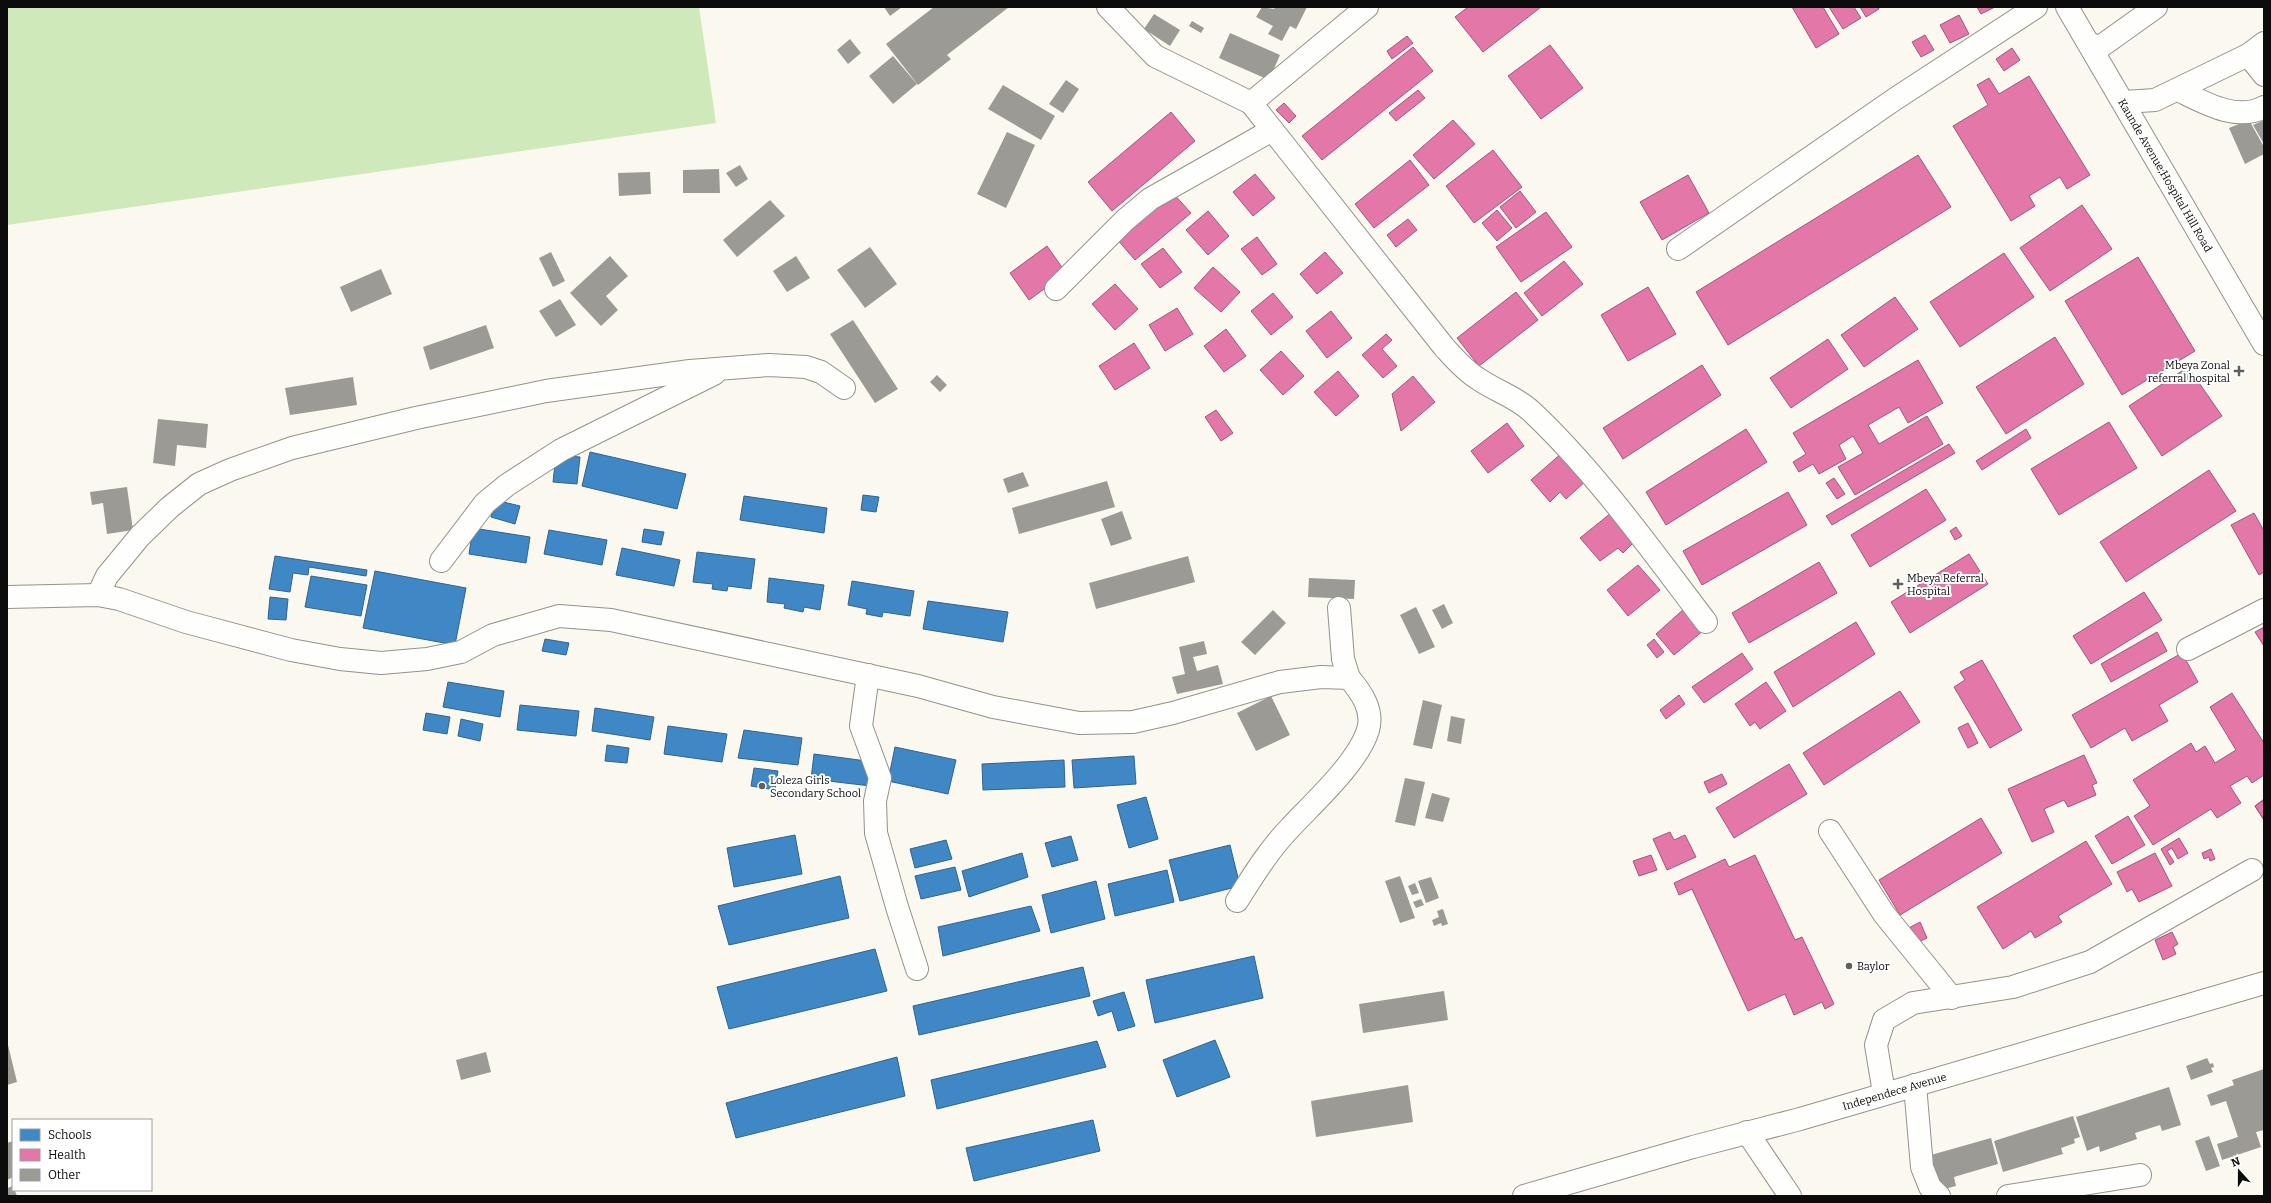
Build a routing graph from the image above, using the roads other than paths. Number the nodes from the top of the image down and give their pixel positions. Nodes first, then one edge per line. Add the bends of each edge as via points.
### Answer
1 (1108, 7) edge
2 (1368, 7) edge
3 (2036, 7) edge
4 (2067, 7) edge
5 (2156, 7) edge
6 (2090, 44) junction
7 (2256, 49) edge
8 (2264, 75) edge
9 (2178, 90) junction
10 (2124, 102) junction
11 (1251, 103) junction
12 (2264, 107) edge
13 (1272, 130) junction
14 (1678, 249) dead end
15 (1056, 288) dead end
16 (2264, 344) edge
17 (725, 369) junction
18 (844, 388) dead end
19 (442, 561) dead end
20 (98, 596) junction
21 (7, 597) edge
22 (1339, 608) dead end
23 (2264, 610) edge
24 (1706, 622) dead end
25 (2188, 649) dead end
26 (868, 675) junction
27 (1350, 678) junction
28 (1830, 831) dead end
29 (2252, 870) dead end
30 (1237, 901) dead end
31 (917, 969) dead end
32 (2264, 983) edge
33 (1952, 998) junction
34 (1916, 1085) junction
35 (1884, 1093) junction
36 (1747, 1132) junction
37 (2140, 1175) dead end
38 (1550, 1193) edge
39 (1524, 1196) edge
40 (1790, 1196) edge
41 (1939, 1196) edge
42 (2008, 1196) edge

1 - 11 street via 1155,56
2 - 11 street
3 - 14 street via 1895,99
4 - 6 street, Kaunde Avenue;Hospital Hill Road
5 - 6 street via 2100,47
6 - 10 street, Kaunde Avenue;Hospital Hill Road
7 - 8 street
7 - 9 street
9 - 10 street via 2155,100
9 - 12 street via 2222,110 2236,112
10 - 16 street, Kaunde Avenue;Hospital Hill Road
11 - 13 street
13 - 15 street via 1150,199
13 - 24 street via 1444,347 1478,379 1516,399 1531,412 1596,483
17 - 18 street via 769,365 806,367 821,372
17 - 19 street via 537,464 485,503
17 - 20 street via 690,371 546,391 416,418 292,448 230,470 199,484 170,507 140,536 107,576
20 - 21 street
20 - 26 street via 120,599 186,622 291,650 381,664 461,652 493,635 559,616 610,620
22 - 27 street via 1343,659
23 - 25 street
26 - 27 street via 918,686 994,708 1079,723 1133,722 1280,682 1321,677
26 - 31 street via 861,726 880,778 875,801 876,833
27 - 30 street via 1359,689 1369,710 1368,730 1355,753 1264,859
28 - 33 street via 1884,914
29 - 33 street via 2090,962 2014,987
32 - 34 street, Independece Avenue
33 - 35 street via 1913,1003 1884,1020 1876,1045
34 - 35 street, Independece Avenue
34 - 41 street via 1922,1167 1930,1187
35 - 36 street, Independece Avenue via 1800,1119
36 - 38 street, Independece Avenue
36 - 40 street
37 - 42 street
38 - 39 street, Independece Avenue

